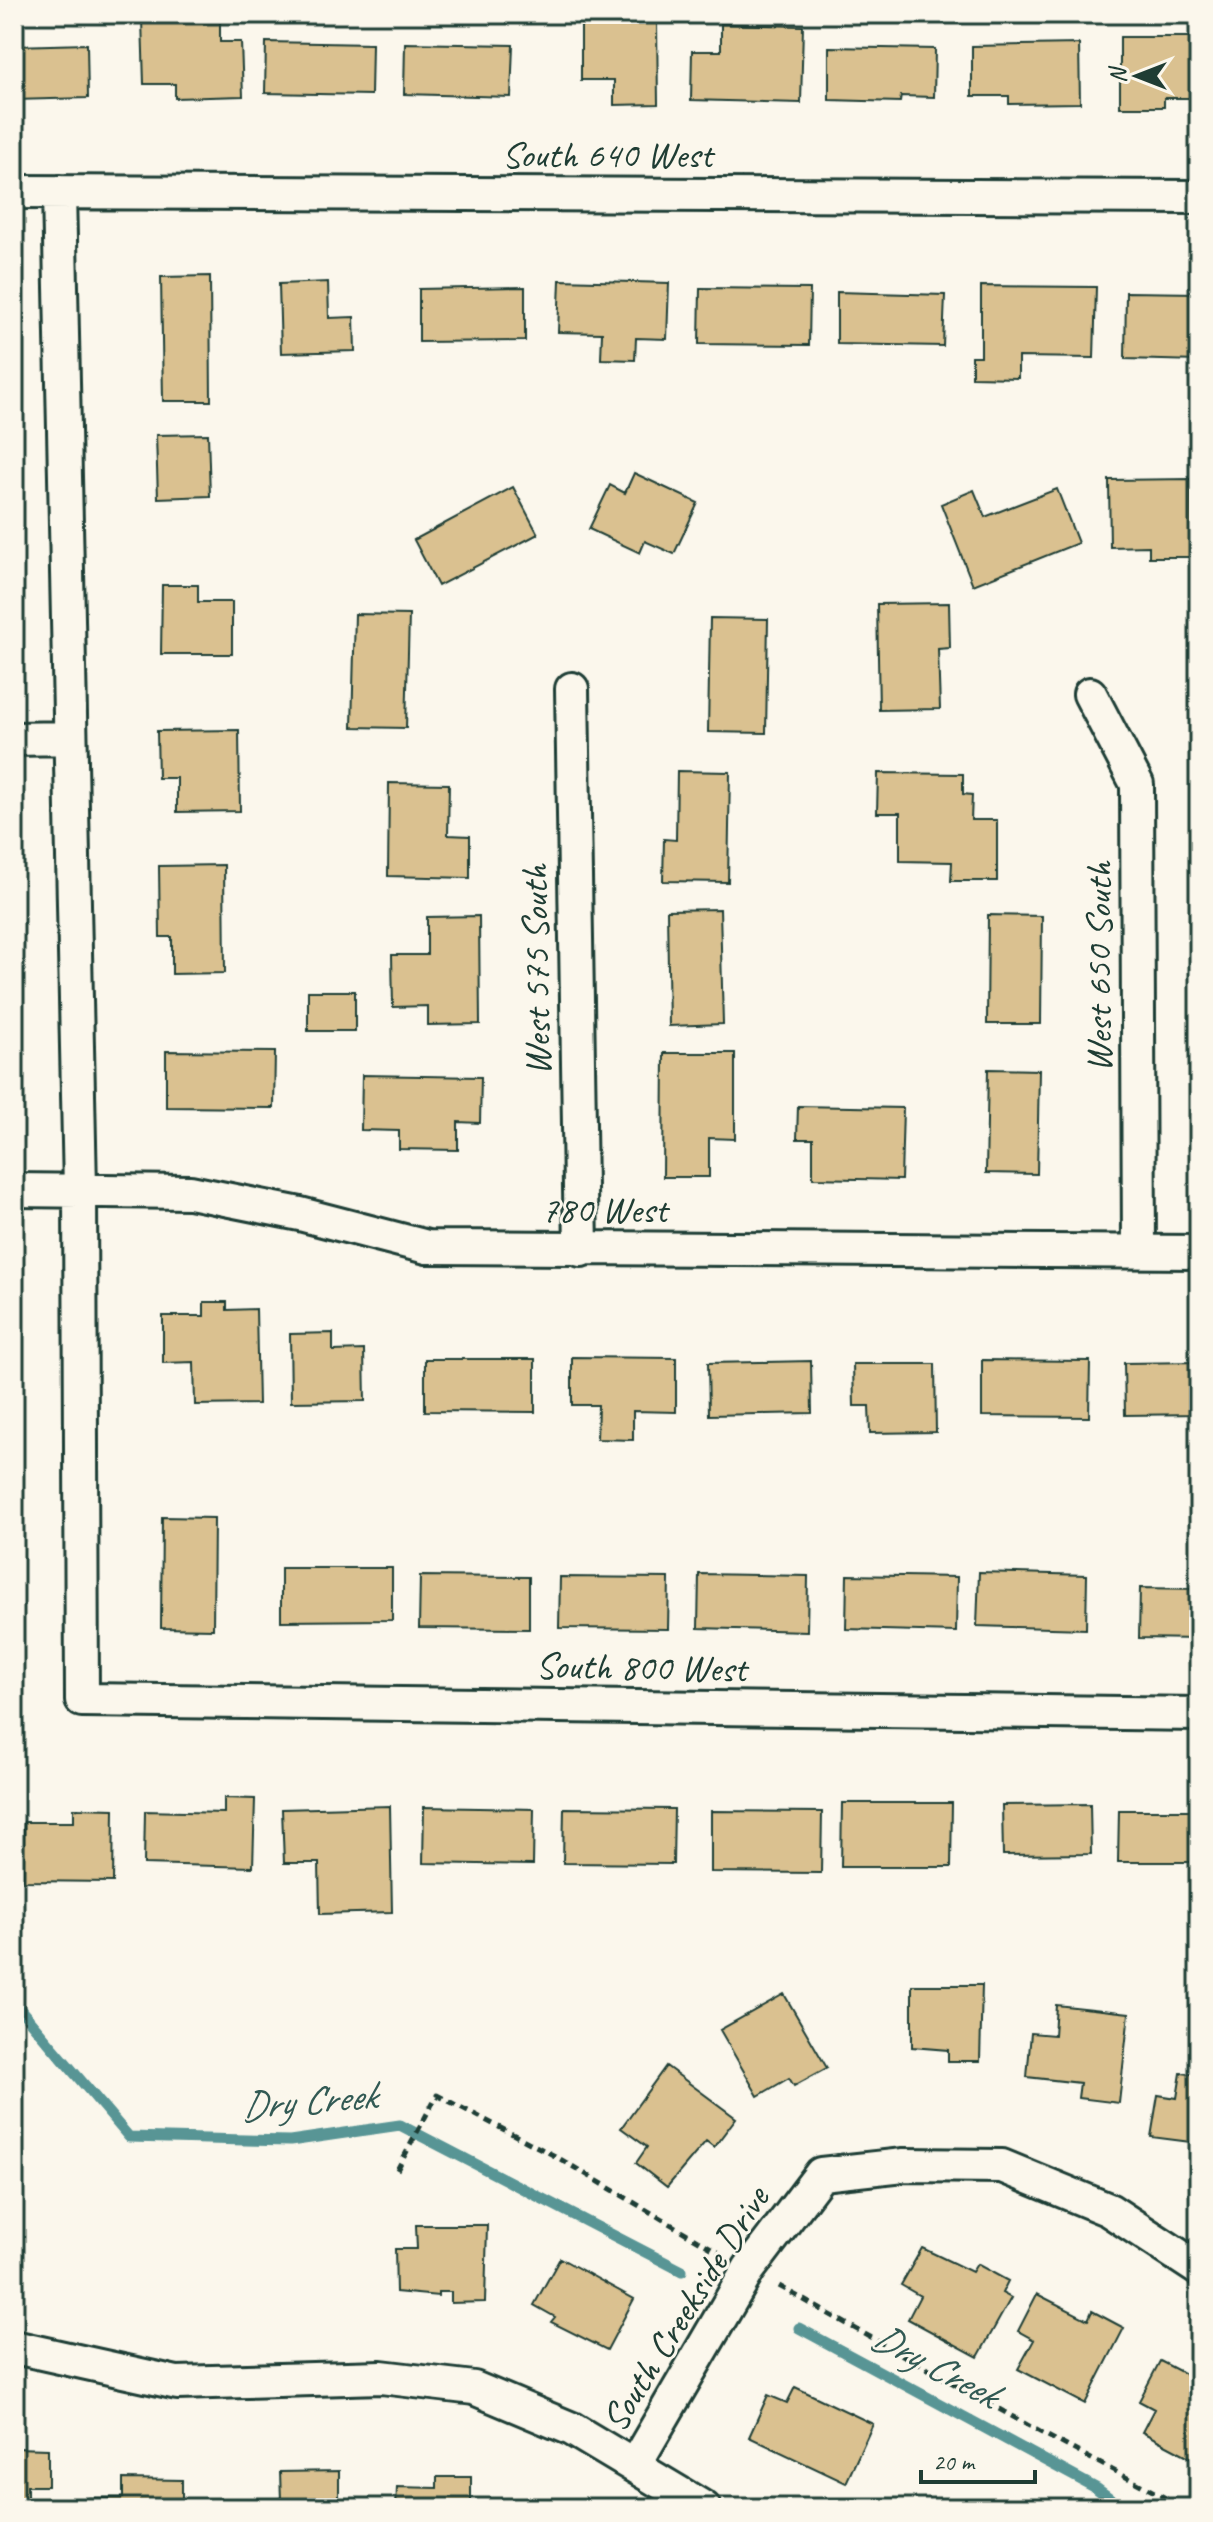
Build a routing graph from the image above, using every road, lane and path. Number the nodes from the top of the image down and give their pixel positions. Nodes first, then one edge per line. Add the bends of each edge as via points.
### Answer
1 (14, 192) edge
2 (59, 192) junction
3 (1199, 197) edge
4 (572, 689) dead end
5 (1090, 694) dead end
6 (69, 738) junction
7 (14, 739) edge
8 (80, 1189) junction
9 (14, 1190) edge
10 (581, 1250) junction
11 (1139, 1251) junction
12 (1199, 1252) edge
13 (1199, 1714) edge
14 (397, 2170) dead end
15 (749, 2269) junction
16 (1199, 2269) edge
17 (14, 2347) edge
18 (634, 2466) junction
19 (704, 2508) edge
20 (1185, 2508) edge

1 - 2 street, South 640 West
2 - 3 street, South 640 West
2 - 6 street
4 - 10 street, West 575 South
5 - 11 street, West 650 South via 1137,784
6 - 7 street
6 - 8 street
8 - 9 street, 780 West
8 - 10 street, 780 West via 190,1192 427,1247
8 - 13 street, South 800 West via 82,1700
10 - 11 street, 780 West
11 - 12 street, 780 West
14 - 15 path via 437,2095 555,2156
15 - 16 street, South Creekside Drive via 821,2174 904,2165 1002,2166 1109,2210
15 - 18 street, South Creekside Drive
15 - 20 path
17 - 18 street via 177,2383 381,2377 474,2388 572,2429
18 - 19 street

